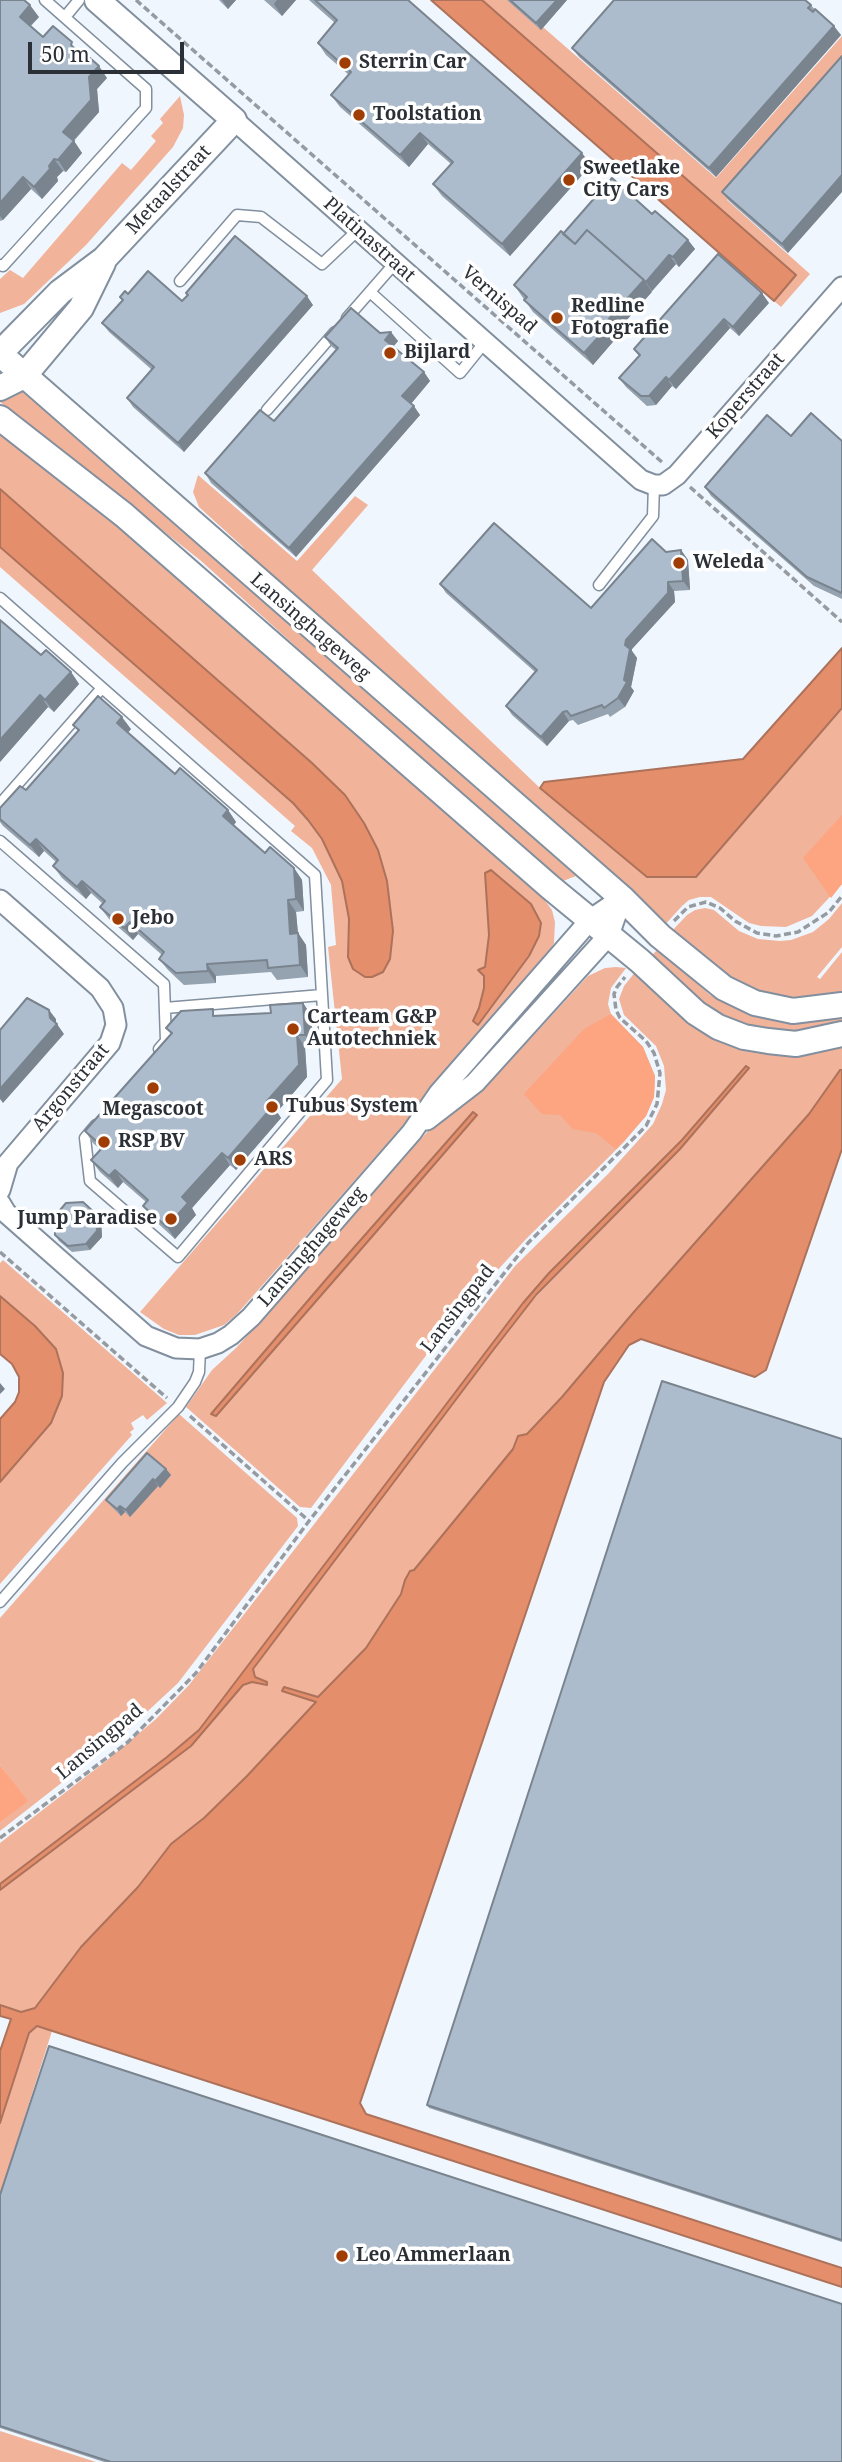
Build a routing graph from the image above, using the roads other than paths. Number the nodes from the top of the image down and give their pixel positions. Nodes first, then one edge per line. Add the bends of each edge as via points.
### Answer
1 (45, 0) edge
2 (79, 0) edge
3 (97, 0) edge
4 (65, 17) junction
5 (233, 120) junction
6 (358, 230) junction
7 (104, 259) junction
8 (395, 263) junction
9 (0, 265) edge
10 (180, 281) dead end
11 (842, 287) edge
12 (370, 292) junction
13 (485, 342) junction
14 (0, 354) edge
15 (24, 376) junction
16 (0, 388) edge
17 (267, 410) dead end
18 (0, 418) edge
19 (647, 482) junction
20 (599, 584) dead end
21 (0, 598) edge
22 (103, 688) junction
23 (0, 804) edge
24 (0, 841) edge
25 (622, 898) junction
26 (0, 900) edge
27 (600, 927) junction
28 (322, 995) junction
29 (842, 1005) edge
30 (165, 1008) junction
31 (842, 1034) edge
32 (150, 1060) edge
33 (102, 1118) edge
34 (0, 1190) edge
35 (0, 1203) edge
36 (201, 1349) junction
37 (0, 1602) edge

1 - 4 lane
2 - 4 lane
3 - 5 street, Platinastraat
4 - 9 lane via 146,89 146,108
5 - 6 street, Platinastraat
5 - 7 street, Metaalstraat
6 - 8 street, Platinastraat
6 - 10 lane via 322,264 261,217 237,215
7 - 14 street, Metaalstraat via 60,292
7 - 15 street, Metaalstraat via 81,308
8 - 12 lane
8 - 13 street, Platinastraat
11 - 19 street, Koperstraat via 677,475 663,485
12 - 13 lane via 460,373
12 - 17 lane
13 - 19 street, Platinastraat
14 - 15 street, Lansinghageweg
15 - 16 street, Metaalstraat
15 - 25 street, Lansinghageweg
18 - 27 street, Lansinghageweg via 124,515
19 - 20 lane via 653,516
21 - 22 lane
22 - 23 lane
22 - 28 lane via 315,875
24 - 30 lane via 164,984
25 - 27 street, Lansinghageweg
25 - 29 street via 724,988 755,1003 793,1011
26 - 34 street, Argonstraat via 100,988 113,1008 116,1026 110,1043 8,1163
27 - 31 street via 696,1013 718,1027 744,1037 796,1044
27 - 36 street, Lansinghageweg via 474,1083 412,1132 251,1317 232,1335
28 - 30 lane
28 - 33 lane via 327,1080 178,1257 90,1181 85,1138
30 - 32 lane via 166,1041
35 - 36 street via 146,1336 176,1349
36 - 37 lane via 195,1382 178,1407 122,1462

